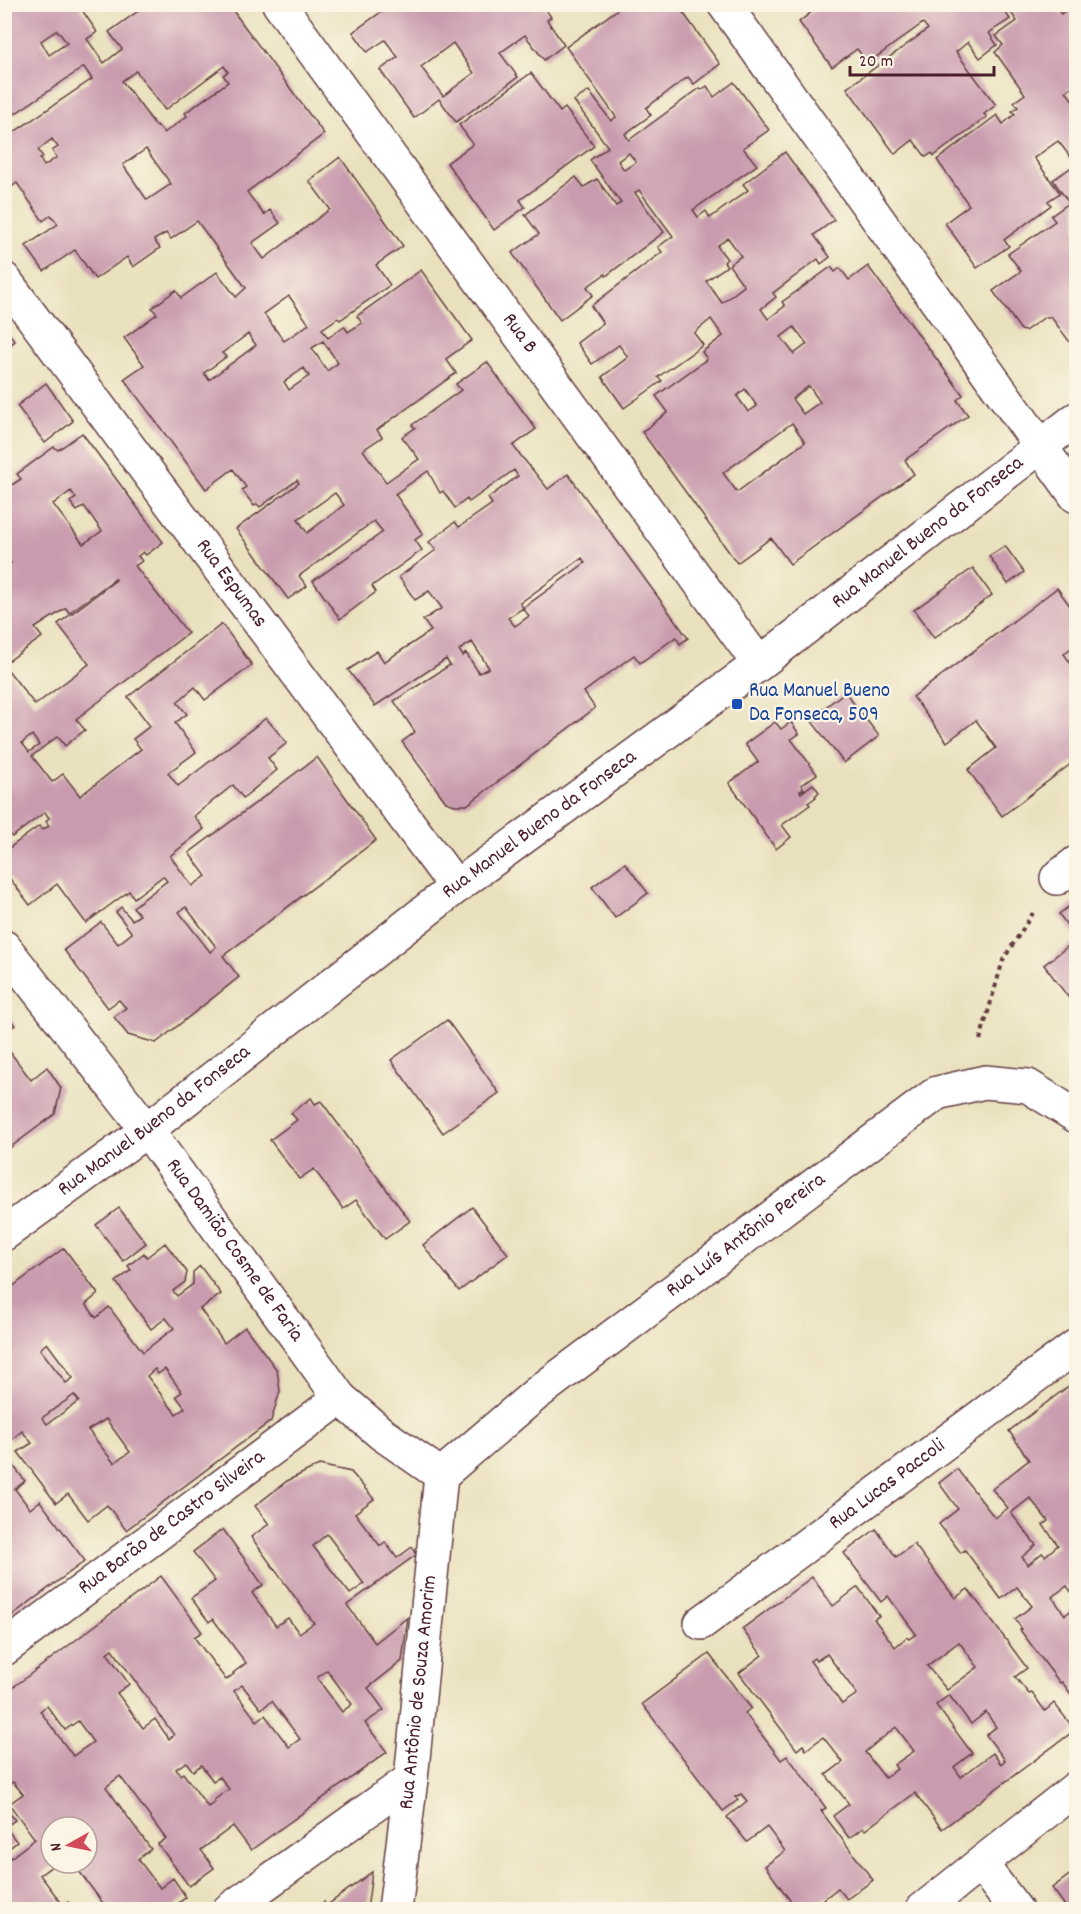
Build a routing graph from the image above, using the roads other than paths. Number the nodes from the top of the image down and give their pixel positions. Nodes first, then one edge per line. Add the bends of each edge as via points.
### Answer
1 (279, 4) edge
2 (724, 4) edge
3 (4, 279) edge
4 (1077, 419) edge
5 (1040, 447) junction
6 (1077, 496) edge
7 (759, 664) junction
8 (456, 887) junction
9 (4, 947) edge
10 (1077, 1116) edge
11 (147, 1130) junction
12 (4, 1234) edge
13 (1077, 1346) edge
14 (340, 1398) junction
15 (441, 1475) junction
16 (701, 1623) dead end
17 (4, 1649) edge
18 (411, 1779) junction
19 (1077, 1788) edge
20 (981, 1864) junction
21 (229, 1910) edge
22 (395, 1910) edge
23 (922, 1910) edge
24 (1016, 1910) edge

1 - 7 street, Rua B
2 - 5 street
3 - 8 street, Rua Espumas
4 - 5 street, Rua Manuel Bueno da Fonseca
5 - 6 street
5 - 7 street, Rua Manuel Bueno da Fonseca
7 - 8 street, Rua Manuel Bueno da Fonseca
8 - 11 street, Rua Manuel Bueno da Fonseca
9 - 11 street, Rua Damião Cosme de Faria
10 - 15 street, Rua Luís Antônio Pereira via 1028,1086 985,1082 937,1093 536,1394
11 - 12 street, Rua Manuel Bueno da Fonseca
11 - 14 street, Rua Damião Cosme de Faria
13 - 16 street, Rua Lucas Paccoli
14 - 15 street, Rua Damião Cosme de Faria via 382,1434
14 - 17 street, Rua Barão de Castro Silveira
15 - 18 street, Rua Antônio de Souza Amorim
18 - 21 street
18 - 22 street, Rua Antônio de Souza Amorim
19 - 20 street
20 - 23 street
20 - 24 street

